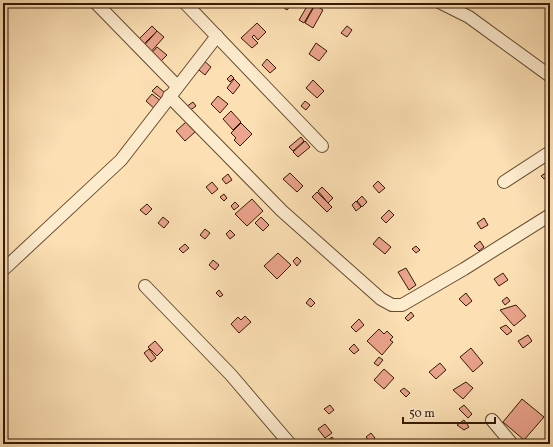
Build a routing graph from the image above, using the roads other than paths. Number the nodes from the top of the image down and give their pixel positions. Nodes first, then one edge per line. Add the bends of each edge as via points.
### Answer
1 (96, 3) edge
2 (185, 3) edge
3 (441, 3) edge
4 (217, 36) junction
5 (550, 76) edge
6 (173, 91) junction
7 (322, 146) dead end
8 (550, 152) edge
9 (504, 182) dead end
10 (550, 215) edge
11 (3, 270) edge
12 (145, 286) dead end
13 (492, 420) dead end
14 (290, 444) edge
15 (512, 444) edge

1 - 6 street
2 - 4 street
3 - 5 street via 469,17
4 - 6 street
4 - 7 street
6 - 10 street via 282,211 381,299 392,305 402,306
6 - 11 street via 121,160
8 - 9 street
12 - 14 street via 231,376
13 - 15 street

